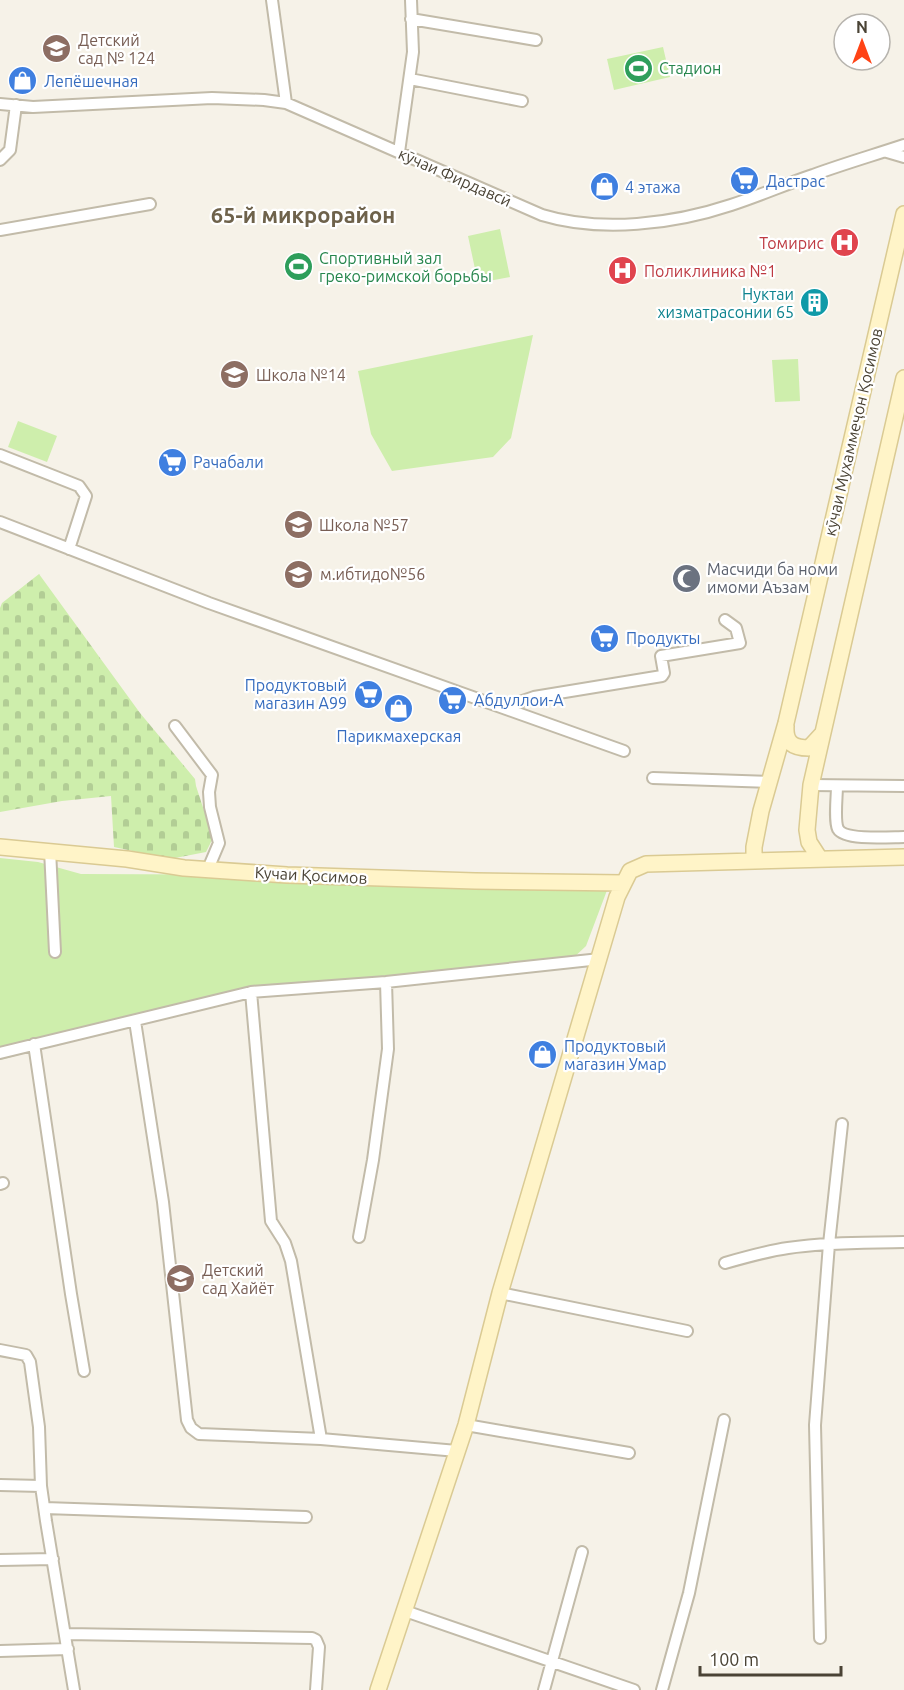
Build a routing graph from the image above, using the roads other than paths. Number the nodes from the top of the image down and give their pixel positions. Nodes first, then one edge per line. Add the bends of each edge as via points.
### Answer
1 (272, 0) edge
2 (411, 0) edge
3 (411, 19) junction
4 (536, 40) dead end
5 (410, 79) junction
6 (522, 101) dead end
7 (286, 103) junction
8 (0, 104) edge
9 (16, 105) junction
10 (904, 144) edge
11 (884, 151) junction
12 (399, 152) junction
13 (904, 157) edge
14 (0, 160) edge
15 (150, 204) dead end
16 (904, 214) edge
17 (0, 230) edge
18 (904, 378) edge
19 (0, 455) edge
20 (0, 522) edge
21 (69, 549) junction
22 (724, 620) dead end
23 (505, 707) junction
24 (786, 723) junction
25 (175, 726) dead end
26 (822, 734) junction
27 (624, 751) dead end
28 (653, 778) dead end
29 (770, 782) junction
30 (812, 785) junction
31 (837, 786) junction
32 (904, 786) edge
33 (904, 837) edge
34 (0, 847) edge
35 (50, 850) junction
36 (904, 857) edge
37 (820, 859) junction
38 (754, 861) junction
39 (208, 869) junction
40 (623, 883) junction
41 (55, 952) dead end
42 (600, 959) junction
43 (386, 982) junction
44 (251, 992) junction
45 (135, 1021) junction
46 (34, 1044) junction
47 (0, 1053) edge
48 (842, 1124) dead end
49 (359, 1237) dead end
50 (904, 1242) edge
51 (829, 1244) junction
52 (725, 1263) dead end
53 (500, 1293) junction
54 (687, 1331) dead end
55 (0, 1350) edge
56 (84, 1371) dead end
57 (724, 1420) dead end
58 (466, 1425) junction
59 (321, 1438) junction
60 (457, 1451) junction
61 (629, 1453) dead end
62 (0, 1485) edge
63 (41, 1486) junction
64 (45, 1508) junction
65 (306, 1517) dead end
66 (582, 1552) dead end
67 (53, 1558) junction
68 (0, 1560) edge
69 (405, 1611) junction
70 (66, 1634) junction
71 (820, 1638) dead end
72 (68, 1649) junction
73 (0, 1652) edge
74 (552, 1662) junction
75 (74, 1690) edge
76 (316, 1690) edge
77 (378, 1690) edge
78 (544, 1690) edge
79 (634, 1690) edge
80 (662, 1690) edge

1 - 7 street
2 - 3 street
3 - 4 street
3 - 5 street
5 - 6 street
5 - 12 street
7 - 9 street, кӯчаи Фирдавсӣ via 212,98
7 - 12 street, кӯчаи Фирдавсӣ
8 - 9 street, кӯчаи Фирдавсӣ
9 - 14 street via 10,150
10 - 11 street, кӯчаи Фирдавсӣ
11 - 12 street, кӯчаи Фирдавсӣ via 731,206 628,225 578,223 542,215
11 - 13 street
15 - 17 street
16 - 24 street, кӯчаи Мухаммеҷон Қосимов
18 - 26 street
19 - 21 street via 79,486 86,496
20 - 21 street
21 - 23 street via 209,603
22 - 23 street via 736,628 740,643 661,656 662,676 534,697
23 - 27 street
24 - 26 street via 790,744 797,748 809,748
24 - 29 street, кӯчаи Мухаммеҷон Қосимов
25 - 39 street via 212,775 210,807 219,843
26 - 30 street
28 - 29 street
29 - 38 street, кӯчаи Мухаммеҷон Қосимов via 761,811
30 - 31 street
30 - 37 street via 807,830 809,842
31 - 32 street
31 - 33 street via 837,826 842,834
34 - 35 street, Кучаи Қосимов
35 - 39 street, Кучаи Қосимов
35 - 41 street
36 - 37 street
37 - 38 street
38 - 40 street via 646,864 630,870
39 - 40 street, Кучаи Қосимов
40 - 42 street
42 - 43 street
42 - 53 street
43 - 44 street
43 - 49 street via 388,1049
44 - 45 street
44 - 59 street via 271,1221 291,1261
45 - 46 street
45 - 59 street via 163,1202 187,1420 199,1434
46 - 47 street
46 - 56 street
48 - 51 street
50 - 51 street
51 - 52 street via 761,1253
51 - 71 street via 815,1425
53 - 54 street
53 - 58 street
55 - 63 street via 26,1355 30,1362 39,1427
57 - 80 street via 689,1593
58 - 60 street
58 - 61 street
59 - 60 street
60 - 69 street
62 - 63 street
63 - 64 street
64 - 65 street
64 - 67 street
66 - 74 street
67 - 68 street
67 - 70 street
69 - 74 street
69 - 77 street
70 - 72 street
70 - 76 street via 312,1638 319,1647
72 - 73 street
72 - 75 street
74 - 78 street
74 - 79 street

